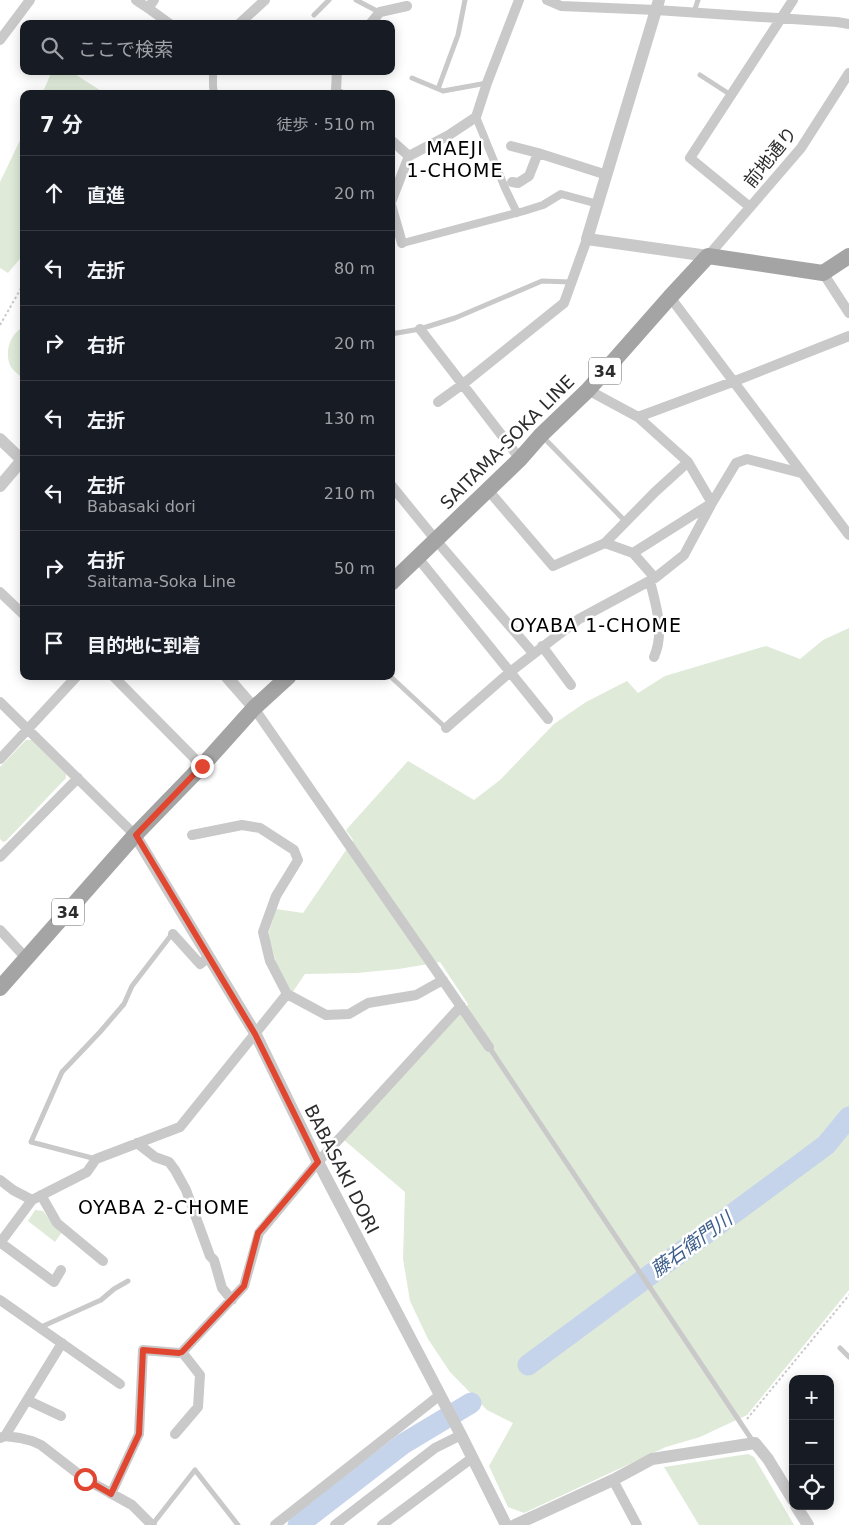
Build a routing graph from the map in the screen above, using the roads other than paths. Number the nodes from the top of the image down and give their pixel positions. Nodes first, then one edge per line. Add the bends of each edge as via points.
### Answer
1 (30, 0) edge
2 (136, 0) edge
3 (265, 0) edge
4 (329, 0) edge
5 (356, 0) edge
6 (465, 0) edge
7 (520, 0) edge
8 (547, 0) edge
9 (698, 0) edge
10 (793, 0) edge
11 (151, 4) edge
12 (657, 5) edge
13 (407, 6) dead end
14 (380, 12) junction
15 (694, 12) junction
16 (314, 15) dead end
17 (781, 18) junction
18 (166, 20) edge
19 (243, 20) edge
20 (373, 20) edge
21 (849, 24) edge
22 (0, 40) edge
23 (849, 73) edge
24 (213, 75) edge
25 (337, 75) edge
26 (700, 75) dead end
27 (412, 78) dead end
28 (487, 83) junction
29 (438, 89) junction
30 (214, 90) edge
31 (336, 90) edge
32 (731, 95) junction
33 (476, 117) junction
34 (395, 144) edge
35 (512, 146) dead end
36 (538, 153) junction
37 (409, 156) junction
38 (607, 175) junction
39 (512, 182) dead end
40 (395, 193) edge
41 (598, 204) junction
42 (750, 207) junction
43 (517, 213) junction
44 (395, 226) edge
45 (587, 239) junction
46 (398, 244) edge
47 (708, 256) junction
48 (849, 256) edge
49 (823, 273) junction
50 (571, 282) junction
51 (670, 297) junction
52 (849, 313) edge
53 (420, 329) junction
54 (395, 333) edge
55 (849, 336) edge
56 (735, 382) junction
57 (463, 384) junction
58 (588, 390) junction
59 (438, 402) dead end
60 (638, 417) junction
61 (541, 435) junction
62 (0, 439) edge
63 (20, 457) edge
64 (520, 459) junction
65 (688, 462) junction
66 (20, 463) edge
67 (802, 473) junction
68 (0, 486) edge
69 (395, 490) edge
70 (488, 490) junction
71 (712, 503) junction
72 (625, 521) junction
73 (849, 535) edge
74 (435, 539) junction
75 (606, 543) junction
76 (633, 553) junction
77 (418, 558) junction
78 (395, 578) edge
79 (652, 579) junction
80 (0, 592) edge
81 (20, 610) edge
82 (542, 646) junction
83 (533, 653) junction
84 (654, 657) dead end
85 (510, 672) junction
86 (73, 680) edge
87 (117, 680) edge
88 (230, 680) edge
89 (285, 680) edge
90 (394, 680) edge
91 (571, 685) dead end
92 (0, 702) edge
93 (254, 708) junction
94 (548, 719) dead end
95 (446, 728) joint
96 (28, 729) junction
97 (0, 759) edge
98 (202, 766) junction
99 (78, 778) junction
100 (136, 835) junction
101 (192, 835) dead end
102 (2, 852) edge
103 (0, 930) edge
104 (173, 934) joint
105 (209, 957) junction
106 (26, 958) junction
107 (443, 980) junction
108 (0, 988) edge
109 (287, 994) junction
110 (461, 1006) junction
111 (255, 1034) junction
112 (489, 1046) joint
113 (137, 1143) junction
114 (96, 1158) junction
115 (318, 1162) junction
116 (0, 1180) edge
117 (37, 1197) junction
118 (0, 1243) edge
119 (103, 1261) dead end
120 (61, 1270) dead end
121 (128, 1281) dead end
122 (0, 1300) edge
123 (232, 1300) junction
124 (40, 1328) junction
125 (62, 1343) junction
126 (840, 1348) dead end
127 (182, 1352) junction
128 (849, 1356) edge
129 (120, 1384) dead end
130 (441, 1397) junction
131 (27, 1400) junction
132 (60, 1416) dead end
133 (458, 1430) junction
134 (175, 1434) dead end
135 (2, 1437) edge
136 (755, 1443) junction
137 (472, 1458) junction
138 (613, 1480) junction
139 (789, 1493) edge
140 (111, 1494) junction
141 (799, 1510) edge
142 (152, 1525) edge
143 (238, 1525) edge
144 (276, 1525) edge
145 (335, 1525) edge
146 (382, 1525) edge
147 (506, 1525) edge
148 (515, 1525) edge
149 (637, 1525) edge
150 (808, 1525) edge

1 - 22 street
2 - 11 street
3 - 19 street
4 - 16 lane
5 - 14 lane
6 - 29 lane via 458,35
7 - 28 street
8 - 12 street via 561,6
9 - 15 lane
10 - 17 street
11 - 18 street
12 - 15 street
12 - 38 street
13 - 14 street
14 - 20 street
15 - 17 street
17 - 21 street
17 - 32 street
23 - 42 street, 前地通り via 801,148
24 - 30 street
25 - 31 street
26 - 32 lane
27 - 29 lane
28 - 29 lane via 443,91
28 - 33 street
32 - 42 street via 690,158
33 - 37 street
33 - 43 street
34 - 37 street
35 - 36 street
36 - 38 street
36 - 39 street via 529,176 518,183
37 - 40 street
38 - 41 street
41 - 43 street via 561,194 542,205
41 - 45 street
42 - 47 street, 前地通り
43 - 46 street
44 - 46 street
45 - 47 street
45 - 50 street
47 - 49 main road
47 - 51 main road, SAITAMA-SOKA LINE / 34
48 - 49 main road
49 - 52 street
50 - 53 lane via 542,281 456,318
50 - 57 street via 564,303
51 - 56 street
51 - 58 main road, SAITAMA-SOKA LINE / 34
53 - 54 lane
53 - 57 street
55 - 56 street
56 - 60 street
56 - 67 street
57 - 59 street
57 - 64 street
58 - 60 street
58 - 61 main road, SAITAMA-SOKA LINE / 34
60 - 65 street
61 - 64 main road, SAITAMA-SOKA LINE / 34
61 - 72 lane
62 - 63 street
64 - 70 main road, SAITAMA-SOKA LINE / 34
65 - 71 street
65 - 72 street
66 - 68 street
67 - 71 street via 747,459 736,463
67 - 73 street
69 - 74 street
70 - 74 main road, SAITAMA-SOKA LINE / 34
70 - 75 street via 553,566
71 - 76 street
71 - 79 street via 684,555
72 - 75 street
74 - 77 main road, SAITAMA-SOKA LINE / 34
74 - 83 street
75 - 76 street
76 - 79 street
77 - 78 main road, SAITAMA-SOKA LINE / 34
77 - 85 street
79 - 82 street via 579,619
79 - 84 street via 660,637
80 - 81 street
82 - 83 street
82 - 91 street
83 - 85 street
85 - 94 street
85 - 95 street
86 - 96 street
87 - 98 street
88 - 93 street
89 - 93 main road, 34
90 - 95 lane
92 - 96 street
93 - 98 main road, 34
93 - 107 street
96 - 97 street
96 - 99 street
98 - 100 main road, 34
99 - 100 street
99 - 102 street
100 - 105 street, BABASAKI DORI
100 - 106 main road, 34
101 - 109 street via 242,825 260,828 294,850 298,860 276,896 263,932 270,961
103 - 106 street
104 - 105 street via 200,964
104 - 114 lane via 132,986 124,1004 62,1072 31,1142
105 - 111 street, BABASAKI DORI
106 - 108 main road, 34
107 - 109 street via 416,995 368,1003 349,1014 326,1015
107 - 110 street
109 - 111 street
110 - 112 street
110 - 115 street
111 - 113 street via 180,1127
111 - 115 street, BABASAKI DORI
112 - 136 lane
113 - 114 street
113 - 123 street via 154,1157 169,1162 175,1170 214,1260 222,1288
114 - 117 street via 87,1172
115 - 123 street via 258,1233 244,1286
115 - 130 street, BABASAKI DORI
116 - 117 street via 12,1190
117 - 118 street
117 - 119 street via 57,1223
118 - 120 street via 54,1282
121 - 124 lane via 101,1300
122 - 124 street
123 - 127 street
124 - 125 street
125 - 129 street
125 - 131 street
126 - 128 lane
127 - 134 street via 200,1375 198,1407
127 - 140 street via 143,1350 139,1434
130 - 133 street, BABASAKI DORI
130 - 144 street
131 - 132 street
131 - 135 street
133 - 137 street, BABASAKI DORI
133 - 145 street
135 - 140 street via 41,1445 85,1479
136 - 138 street via 652,1459
136 - 139 street
137 - 146 street
137 - 147 street, BABASAKI DORI
138 - 148 street
138 - 149 street
140 - 142 street via 132,1505
141 - 150 street
142 - 143 lane via 195,1470

